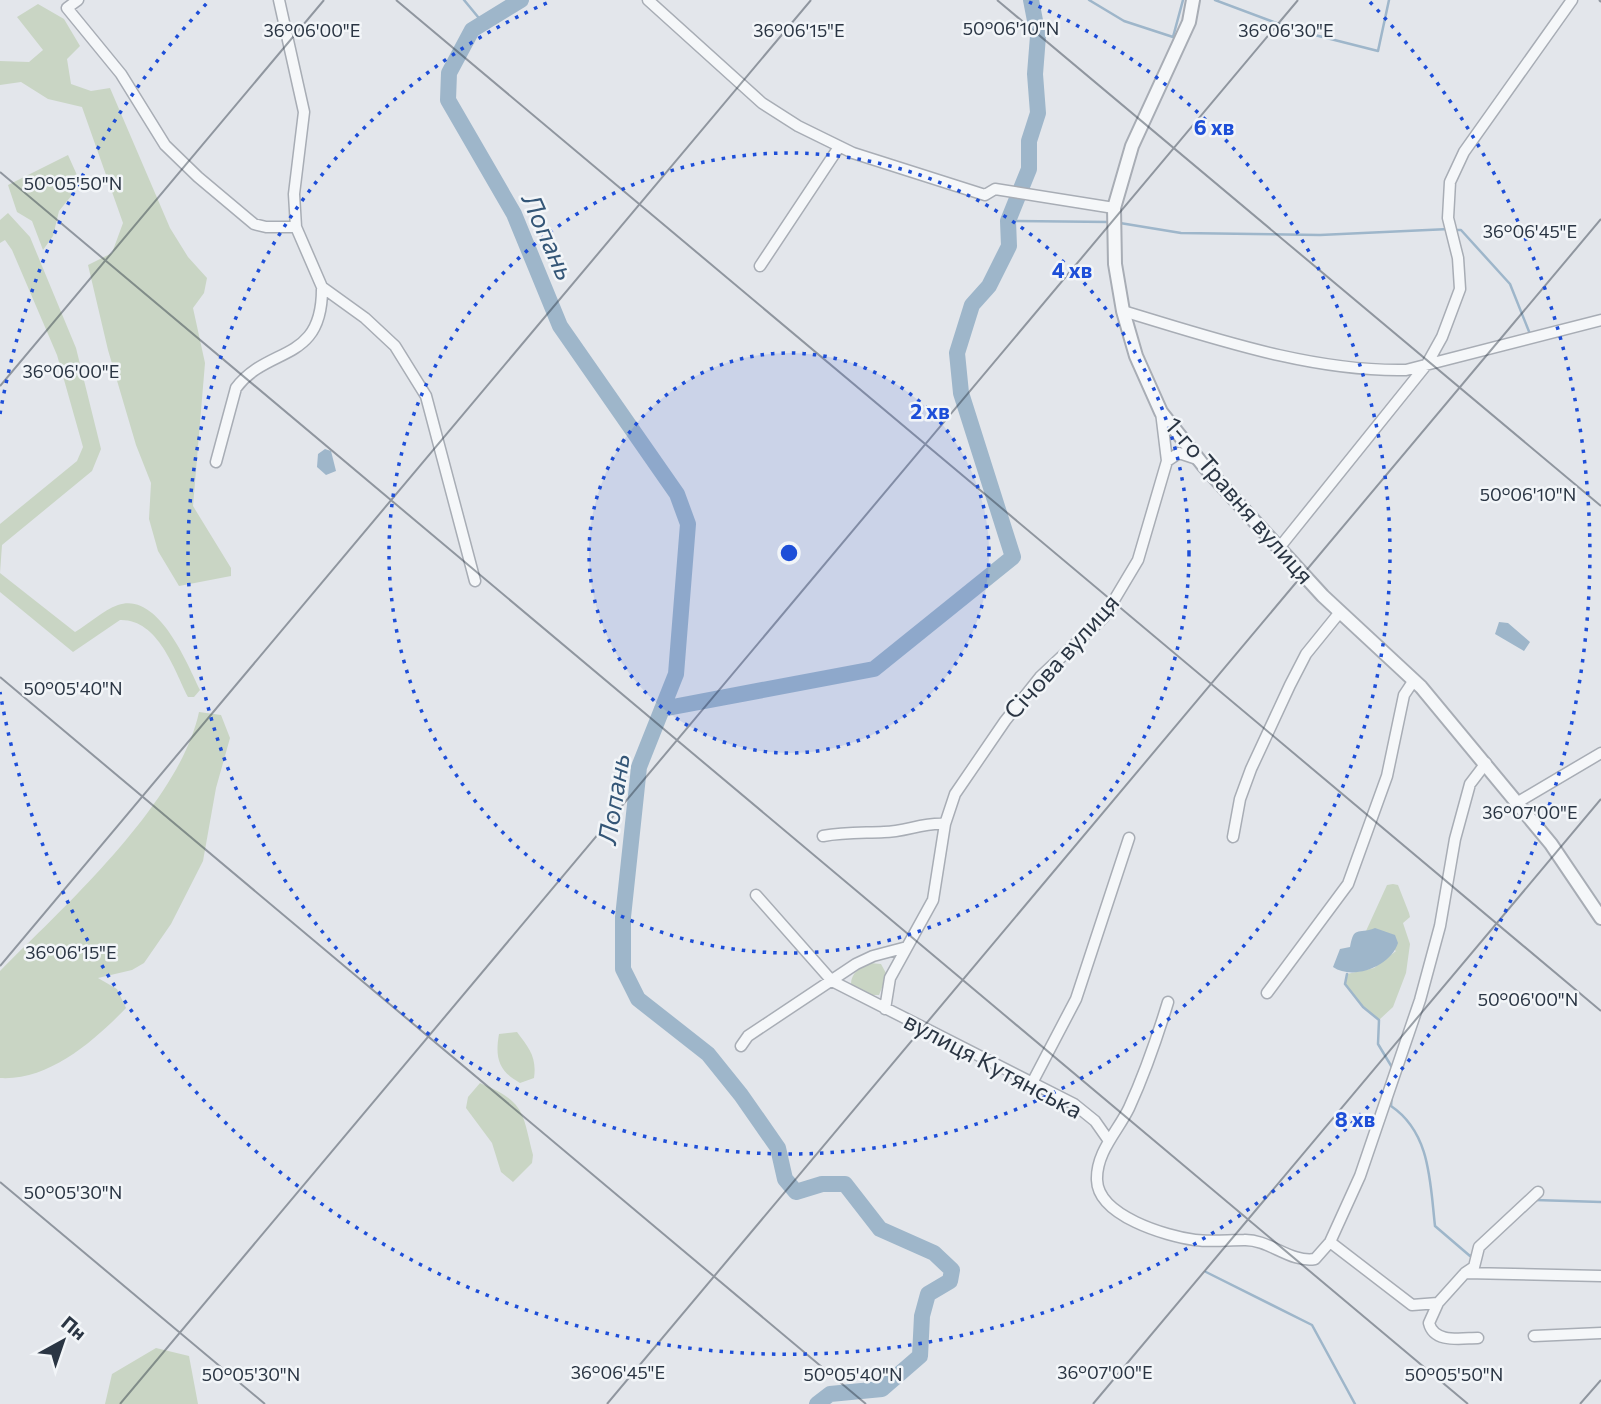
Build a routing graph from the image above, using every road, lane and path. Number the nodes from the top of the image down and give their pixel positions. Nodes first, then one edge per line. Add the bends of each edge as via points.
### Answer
1 (78, 0) edge
2 (279, 0) edge
3 (648, 0) edge
4 (1193, 0) edge
5 (1572, 0) edge
6 (839, 147) junction
7 (1114, 208) junction
8 (296, 227) junction
9 (760, 266) dead end
10 (322, 287) junction
11 (1123, 311) junction
12 (1601, 320) edge
13 (1427, 364) junction
14 (1161, 412) junction
15 (1199, 460) junction
16 (1167, 461) junction
17 (216, 462) dead end
18 (1279, 548) junction
19 (475, 581) dead end
20 (1340, 612) junction
21 (1413, 680) junction
22 (1601, 754) edge
23 (1486, 763) junction
24 (1518, 803) junction
25 (945, 824) junction
26 (823, 836) dead end
27 (1233, 837) dead end
28 (1129, 838) dead end
29 (756, 895) dead end
30 (1601, 918) edge
31 (907, 947) junction
32 (832, 981) junction
33 (1268, 993) dead end
34 (1168, 1002) dead end
35 (885, 1009) junction
36 (741, 1046) dead end
37 (1032, 1083) junction
38 (1109, 1141) junction
39 (1538, 1192) dead end
40 (1330, 1241) junction
41 (1465, 1273) junction
42 (1601, 1276) edge
43 (1438, 1303) junction
44 (1601, 1333) edge
45 (1534, 1336) dead end
46 (1478, 1338) dead end

1 - 8 street via 67,8 121,74 165,145 244,218 265,228
2 - 8 street via 304,112 294,194
3 - 6 street via 762,103
4 - 7 street, 1-го Травня вулиця via 1189,22 1132,146
5 - 13 street via 1464,152 1450,182 1448,218 1460,289
6 - 7 street via 985,195 995,189
6 - 9 street
7 - 11 street, 1-го Травня вулиця via 1115,264
8 - 10 street
10 - 17 street via 322,313 315,329 236,388
10 - 19 street via 395,346 426,396
11 - 13 street via 1305,359 1381,371
11 - 14 street, 1-го Травня вулиця via 1136,356
12 - 13 street
13 - 18 street
14 - 15 street, 1-го Травня вулиця
14 - 16 street, Січова вулиця
15 - 16 street via 1179,453
15 - 18 street, 1-го Травня вулиця
16 - 25 street, Січова вулиця via 1147,538 1114,603 1040,677 1005,721 956,794
18 - 20 street, 1-го Травня вулиця
20 - 21 street, 1-го Травня вулиця
20 - 27 street via 1306,654 1290,685 1251,769
21 - 23 street, 1-го Травня вулиця
21 - 33 street via 1404,695 1387,776 1348,884
22 - 24 street
23 - 24 street, 1-го Травня вулиця
23 - 40 street via 1470,784 1420,1000 1360,1176
24 - 30 street, 1-го Травня вулиця
25 - 26 street
25 - 31 street, Січова вулиця via 933,900
28 - 37 street via 1076,999
29 - 32 street, вулиця Кутянська
31 - 32 street via 873,956
31 - 35 street, Січова вулиця via 890,978
32 - 35 street, вулиця Кутянська
32 - 36 street via 748,1036
34 - 38 street via 1129,1108
35 - 37 street, вулиця Кутянська
37 - 38 street, вулиця Кутянська via 1074,1104 1095,1121
38 - 40 street via 1097,1182 1102,1199 1117,1213 1176,1236 1251,1240 1303,1261 1315,1259
39 - 41 street via 1477,1253 1474,1267
40 - 43 street via 1412,1305
41 - 42 street
41 - 43 street
43 - 46 street via 1429,1324 1436,1335
44 - 45 street

